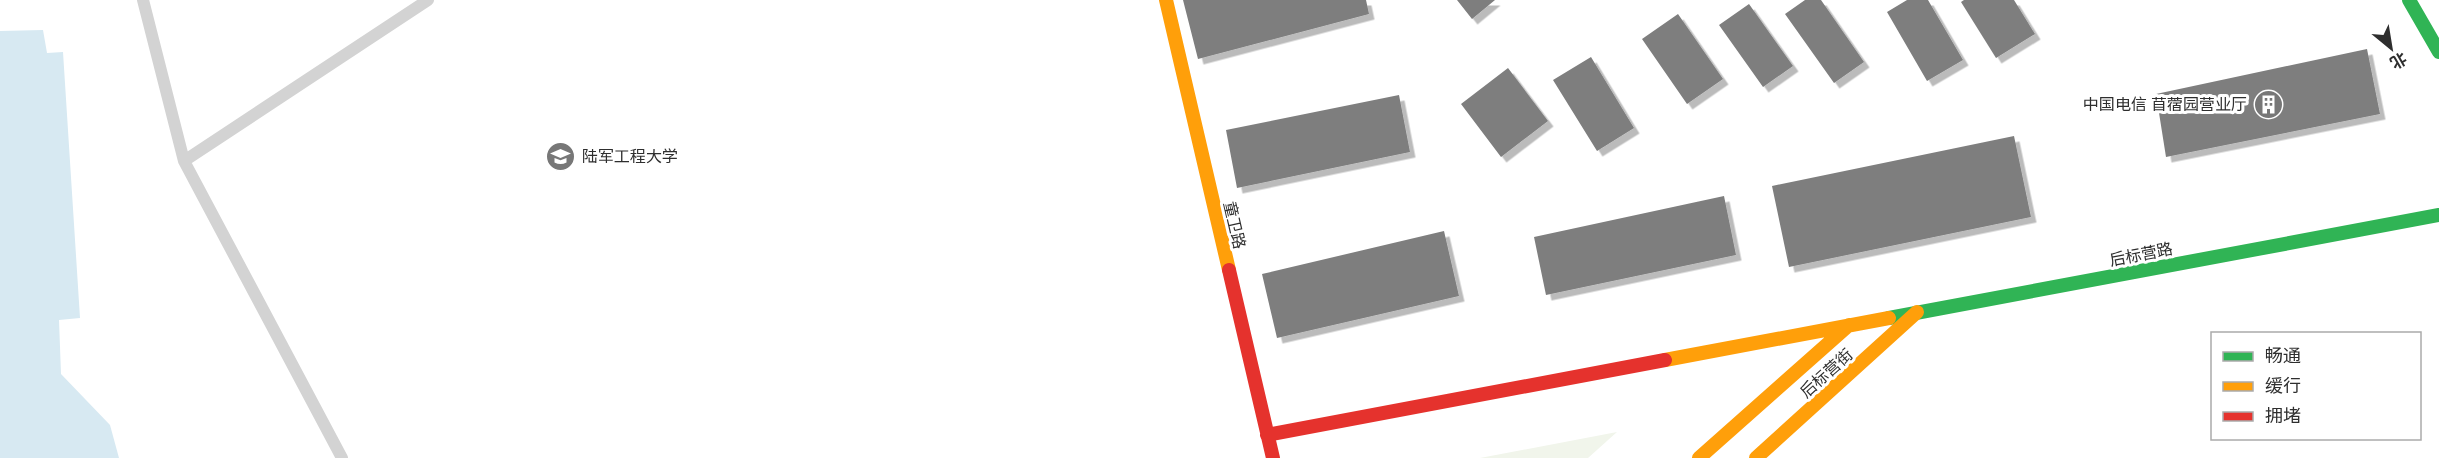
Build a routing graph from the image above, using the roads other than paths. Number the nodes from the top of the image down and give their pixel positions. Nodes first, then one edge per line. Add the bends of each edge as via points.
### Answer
1 (143, 0) edge
2 (428, 0) edge
3 (1166, 0) edge
4 (2409, 0) edge
5 (2439, 52) edge
6 (184, 161) junction
7 (2439, 215) edge
8 (1918, 312) junction
9 (1849, 325) junction
10 (1268, 435) junction
11 (342, 458) edge
12 (1273, 458) edge
13 (1699, 458) edge
14 (1756, 458) edge

1 - 6 lane
2 - 6 lane
3 - 10 street, 童卫路
4 - 5 street
6 - 11 lane
7 - 8 street, 后标营路
8 - 9 street, 后标营路
8 - 14 street, 后标营街
9 - 10 street, 后标营路
9 - 13 street, 后标营街
10 - 12 street, 童卫路

